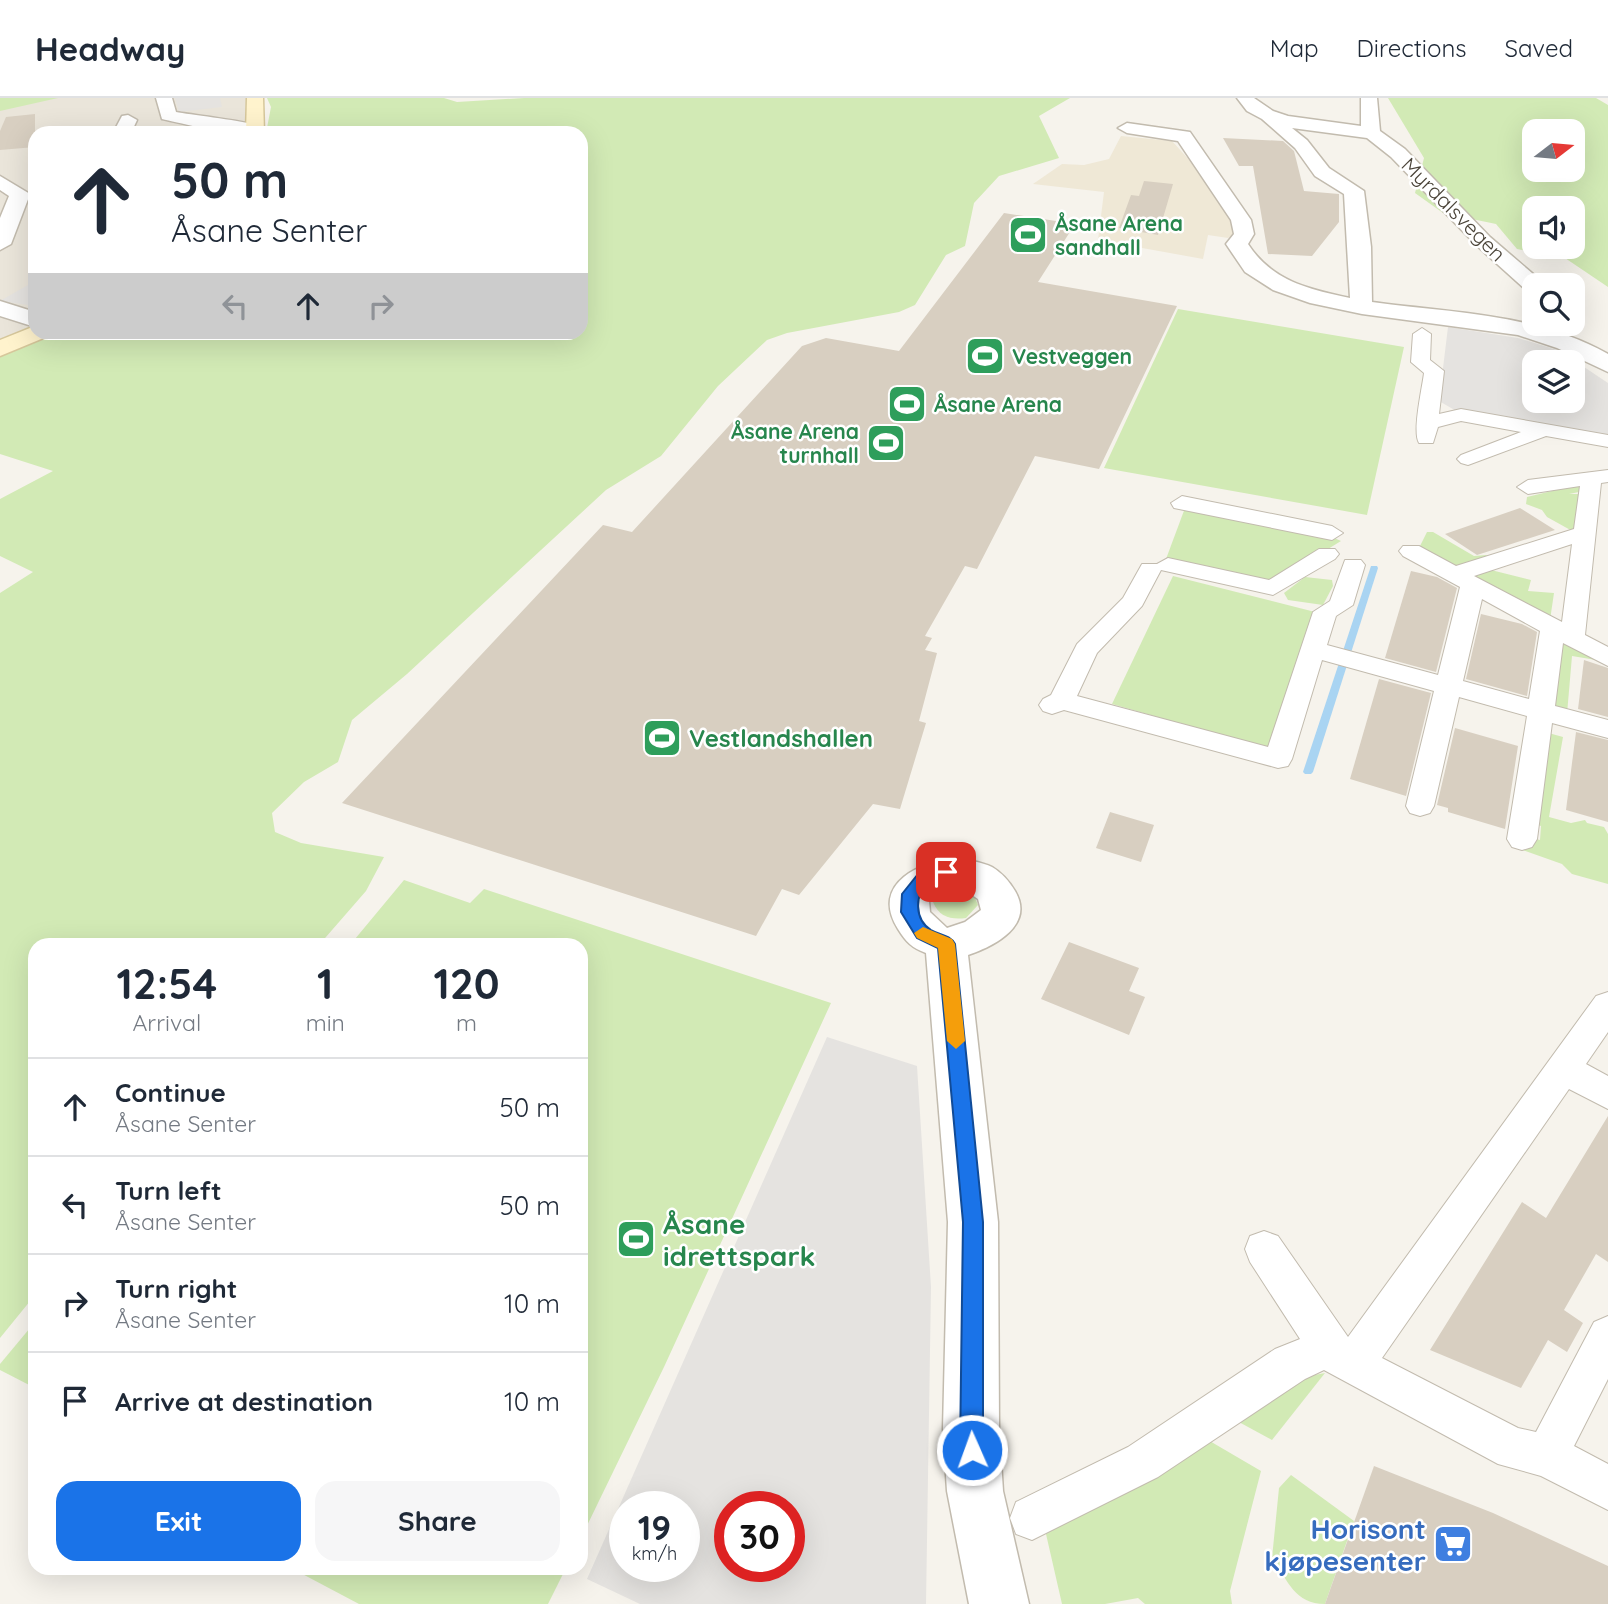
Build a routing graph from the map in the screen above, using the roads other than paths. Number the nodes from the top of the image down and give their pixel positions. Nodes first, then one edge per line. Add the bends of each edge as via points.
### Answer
1 (164, 98) edge
2 (255, 98) edge
3 (1245, 98) edge
4 (1369, 98) edge
5 (1270, 118) junction
6 (222, 126) edge
7 (255, 126) edge
8 (1127, 128) dead end
9 (1372, 133) junction
10 (0, 182) edge
11 (0, 244) edge
12 (1522, 275) edge
13 (1361, 306) junction
14 (0, 308) edge
15 (28, 318) edge
16 (1585, 329) edge
17 (1422, 334) dead end
18 (28, 336) edge
19 (0, 349) edge
20 (1585, 350) junction
21 (1608, 365) edge
22 (1544, 429) junction
23 (1608, 441) edge
24 (1468, 459) dead end
25 (1600, 480) edge
26 (1528, 487) dead end
27 (1182, 503) dead end
28 (1585, 533) junction
29 (1411, 551) dead end
30 (1353, 565) dead end
31 (1464, 579) junction
32 (1562, 633) junction
33 (1322, 652) junction
34 (1608, 658) edge
35 (1448, 685) junction
36 (1541, 711) junction
37 (1608, 729) edge
38 (1420, 806) dead end
39 (1522, 839) dead end
40 (946, 944) dead end
41 (1608, 1006) edge
42 (1565, 1069) junction
43 (1608, 1094) edge
44 (1264, 1249) dead end
45 (1608, 1336) edge
46 (1332, 1345) junction
47 (1547, 1455) junction
48 (1608, 1488) edge
49 (1032, 1518) dead end
50 (999, 1604) edge

1 - 6 street via 168,116
2 - 7 main road
3 - 5 street via 1250,107
4 - 9 street
5 - 9 street, Myrdalsvegen
5 - 13 street via 1301,144 1322,172 1354,191
8 - 13 street via 1184,136 1241,220 1244,234 1237,244 1239,253 1269,281 1299,295
9 - 12 street, Myrdalsvegen
10 - 11 street via 20,194
13 - 20 street via 1518,328
14 - 15 street
16 - 20 street via 1594,341
17 - 22 street via 1420,362 1434,371 1426,431 1461,415
18 - 19 main road
20 - 21 street
22 - 23 street
22 - 24 street
25 - 26 street
25 - 28 street
27 - 33 street via 1330,544 1273,588 1159,567 1086,650 1057,703 1278,760
28 - 31 street
28 - 32 street
29 - 31 street
30 - 33 street via 1341,605 1325,612
31 - 32 street
31 - 35 street
32 - 34 street
32 - 36 street
33 - 35 street
35 - 36 street
35 - 38 street
36 - 37 street
36 - 39 street
40 - 50 street via 973,1222 971,1429 975,1491
41 - 42 street
42 - 43 street
42 - 46 street
44 - 46 street
45 - 47 street
46 - 47 street via 1513,1449
46 - 49 street via 1290,1364 1143,1462
47 - 48 street

